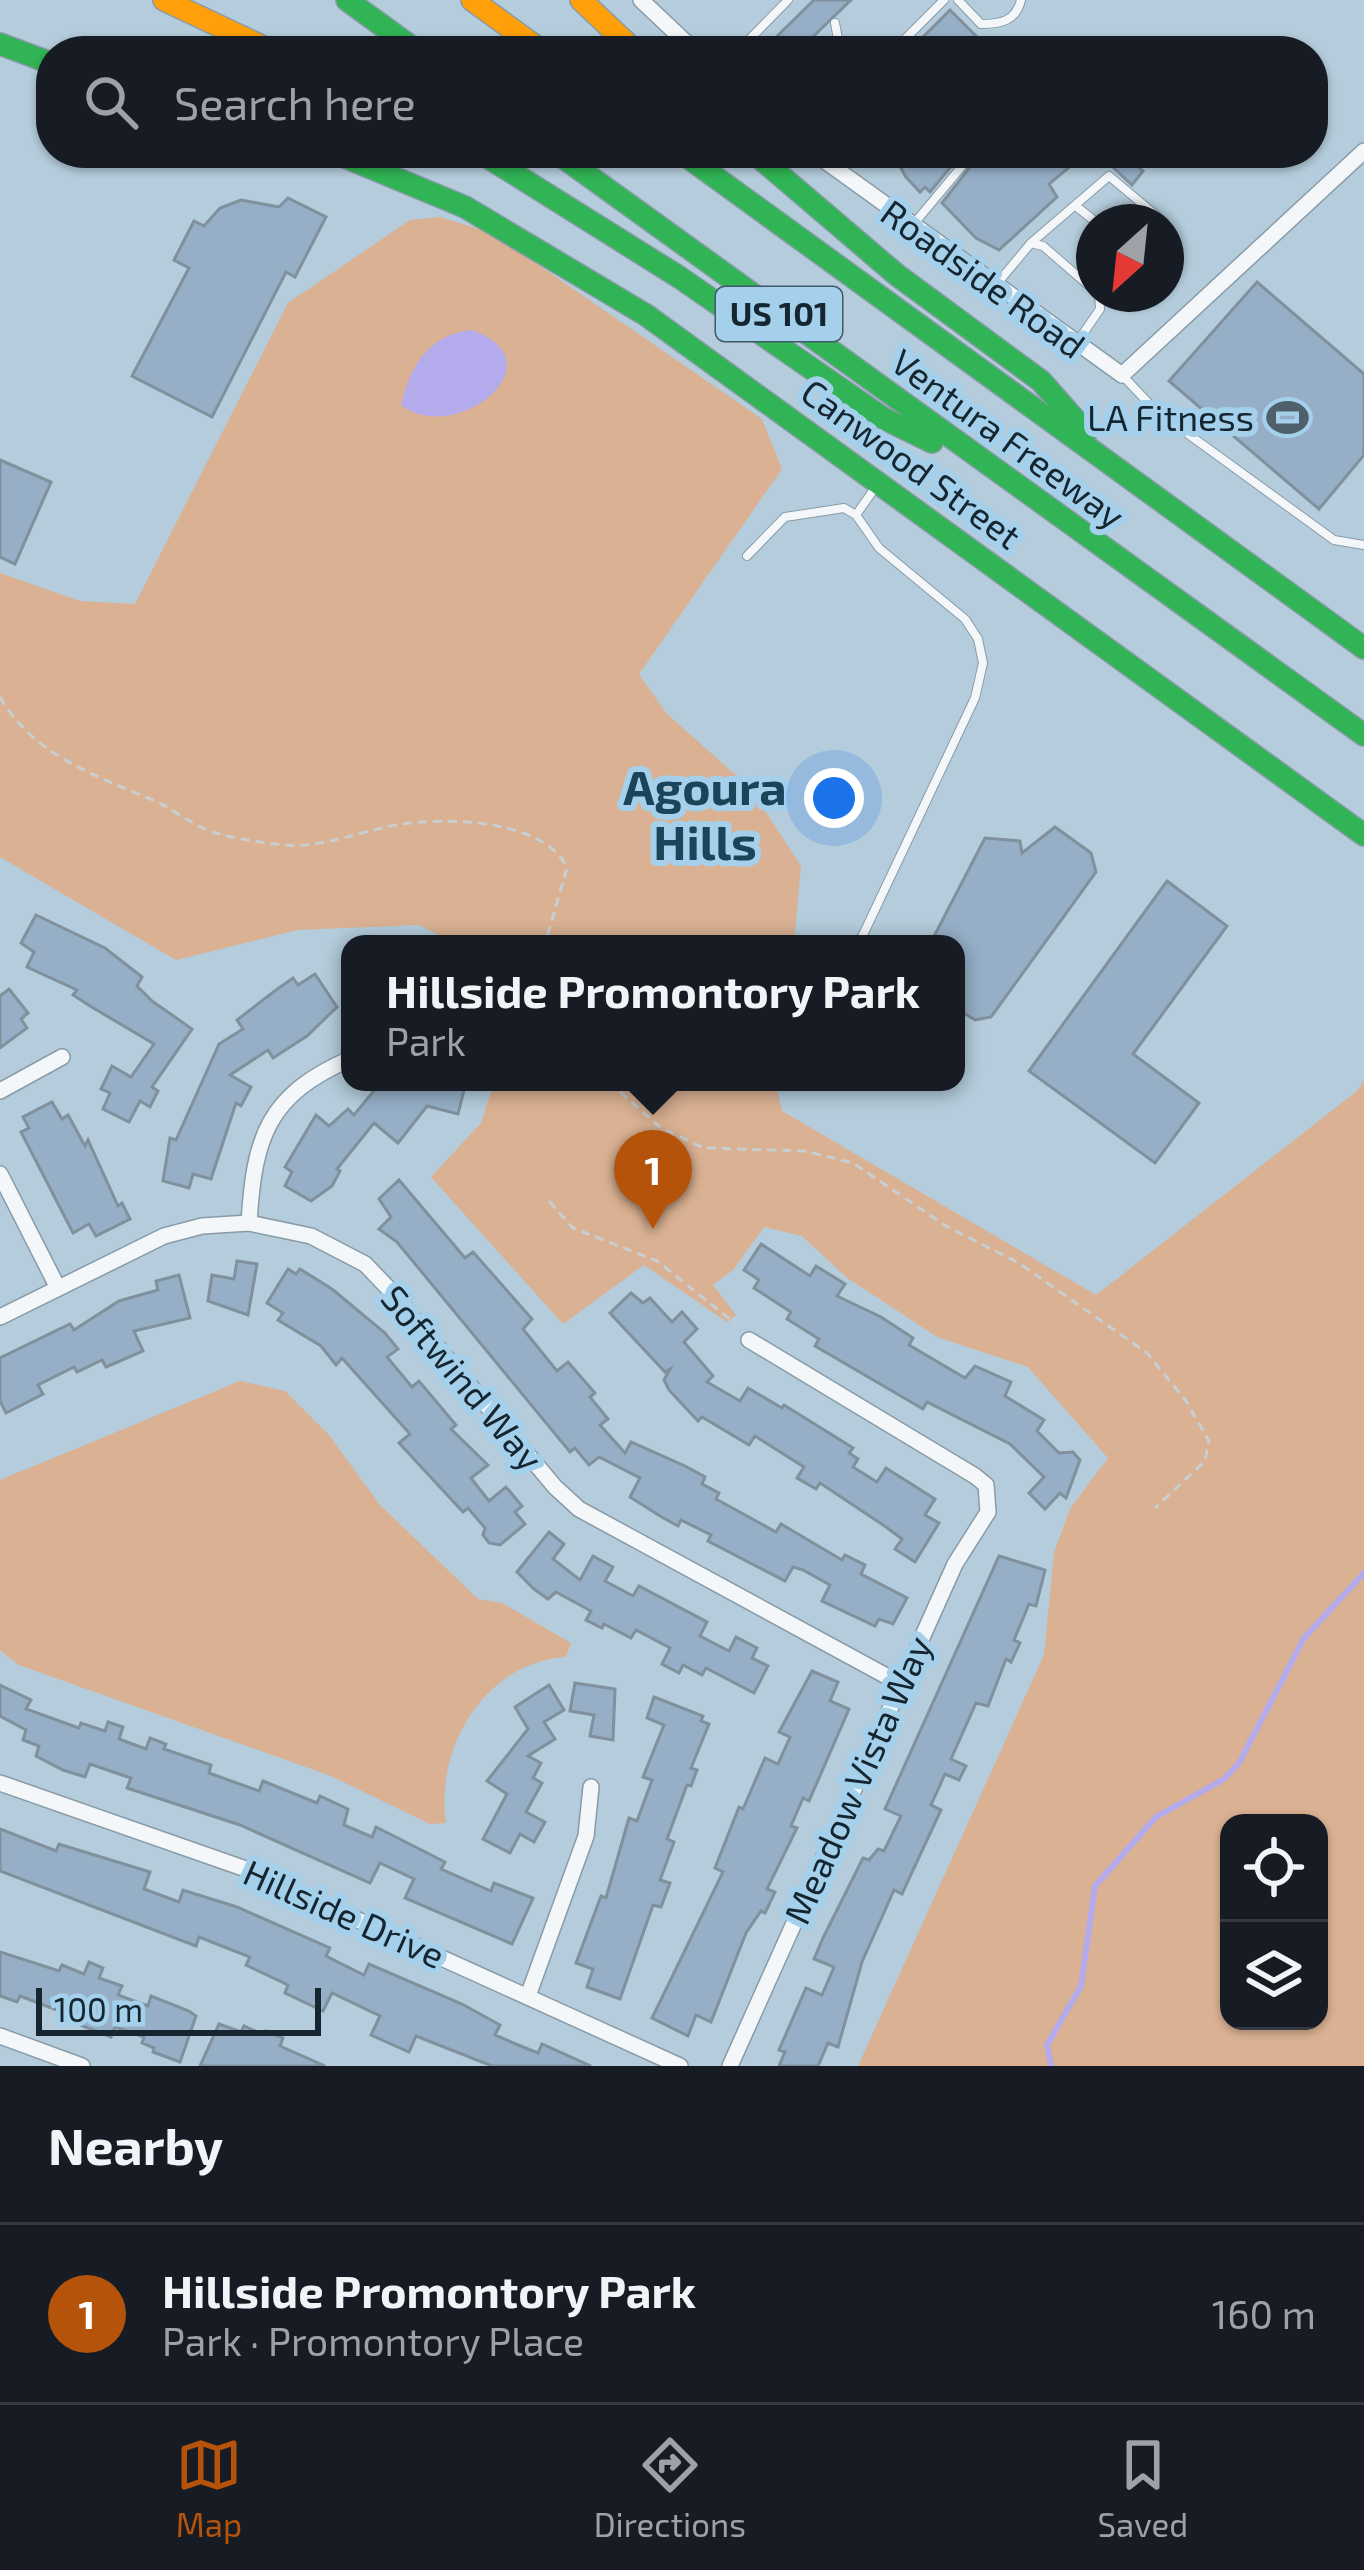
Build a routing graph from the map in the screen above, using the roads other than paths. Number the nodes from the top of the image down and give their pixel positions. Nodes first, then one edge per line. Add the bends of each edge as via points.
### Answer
1 (164, 0) edge
2 (346, 0) edge
3 (472, 0) edge
4 (581, 0) edge
5 (641, 0) edge
6 (788, 0) edge
7 (944, 0) edge
8 (958, 0) edge
9 (1021, 0) edge
10 (835, 23) dead end
11 (240, 36) edge
12 (396, 36) edge
13 (521, 36) edge
14 (619, 36) edge
15 (679, 36) edge
16 (753, 36) edge
17 (837, 36) edge
18 (908, 36) edge
19 (0, 44) edge
20 (36, 57) edge
21 (1364, 152) edge
22 (378, 168) edge
23 (505, 168) edge
24 (578, 168) edge
25 (703, 168) edge
26 (772, 168) edge
27 (834, 168) edge
28 (960, 168) edge
29 (1080, 204) edge
30 (1140, 204) edge
31 (1076, 208) edge
32 (911, 227) junction
33 (1031, 243) junction
34 (1076, 274) edge
35 (995, 286) junction
36 (1098, 312) edge
37 (1075, 345) junction
38 (1122, 375) junction
39 (1120, 472) junction
40 (1000, 476) junction
41 (879, 482) junction
42 (856, 515) junction
43 (1364, 545) edge
44 (747, 556) dead end
45 (1364, 648) edge
46 (1364, 734) edge
47 (1364, 835) edge
48 (863, 935) edge
49 (62, 1057) dead end
50 (341, 1064) edge
51 (0, 1091) edge
52 (0, 1174) edge
53 (249, 1223) junction
54 (58, 1288) junction
55 (0, 1317) edge
56 (749, 1340) road end
57 (901, 1684) junction
58 (0, 1783) edge
59 (591, 1787) dead end
60 (528, 1996) junction
61 (0, 2036) edge
62 (82, 2066) edge
63 (680, 2066) edge
64 (730, 2066) edge

1 - 11 main road
2 - 12 main road
3 - 13 main road
4 - 14 main road
5 - 15 street
6 - 16 lane
7 - 18 lane
8 - 9 lane via 981,24 1002,24
10 - 17 lane
19 - 20 main road
21 - 38 street, Roadside Road
22 - 41 main road, Canwood Street via 515,230
23 - 40 main road via 883,418
24 - 40 main road, Ventura Freeway / US 101
25 - 39 main road, Ventura Freeway / US 101
26 - 39 main road via 897,275 1042,381
27 - 32 street, Roadside Road
28 - 32 lane
29 - 30 lane via 1109,176
31 - 33 lane
32 - 35 street, Roadside Road
33 - 34 lane
33 - 35 lane
35 - 37 street, Roadside Road
36 - 37 lane
37 - 38 street, Roadside Road
38 - 43 lane via 1155,410 1334,540
39 - 45 main road, Ventura Freeway / US 101
40 - 46 main road, Ventura Freeway / US 101
41 - 42 lane
41 - 47 main road, Canwood Street
42 - 44 lane via 844,508 800,512 771,527
42 - 48 lane via 879,548 965,619 982,663 962,731
49 - 51 street
50 - 53 street via 284,1101 260,1136
52 - 54 street
53 - 54 street, Softwind Way via 164,1236
53 - 57 street, Softwind Way via 310,1236 365,1264 579,1509
54 - 55 street, Softwind Way
56 - 57 street, Meadow Vista Way via 986,1485 988,1512
57 - 64 street, Meadow Vista Way
58 - 60 street, Hillside Drive via 243,1868
59 - 60 street via 586,1835
60 - 63 street, Hillside Drive
61 - 62 street

